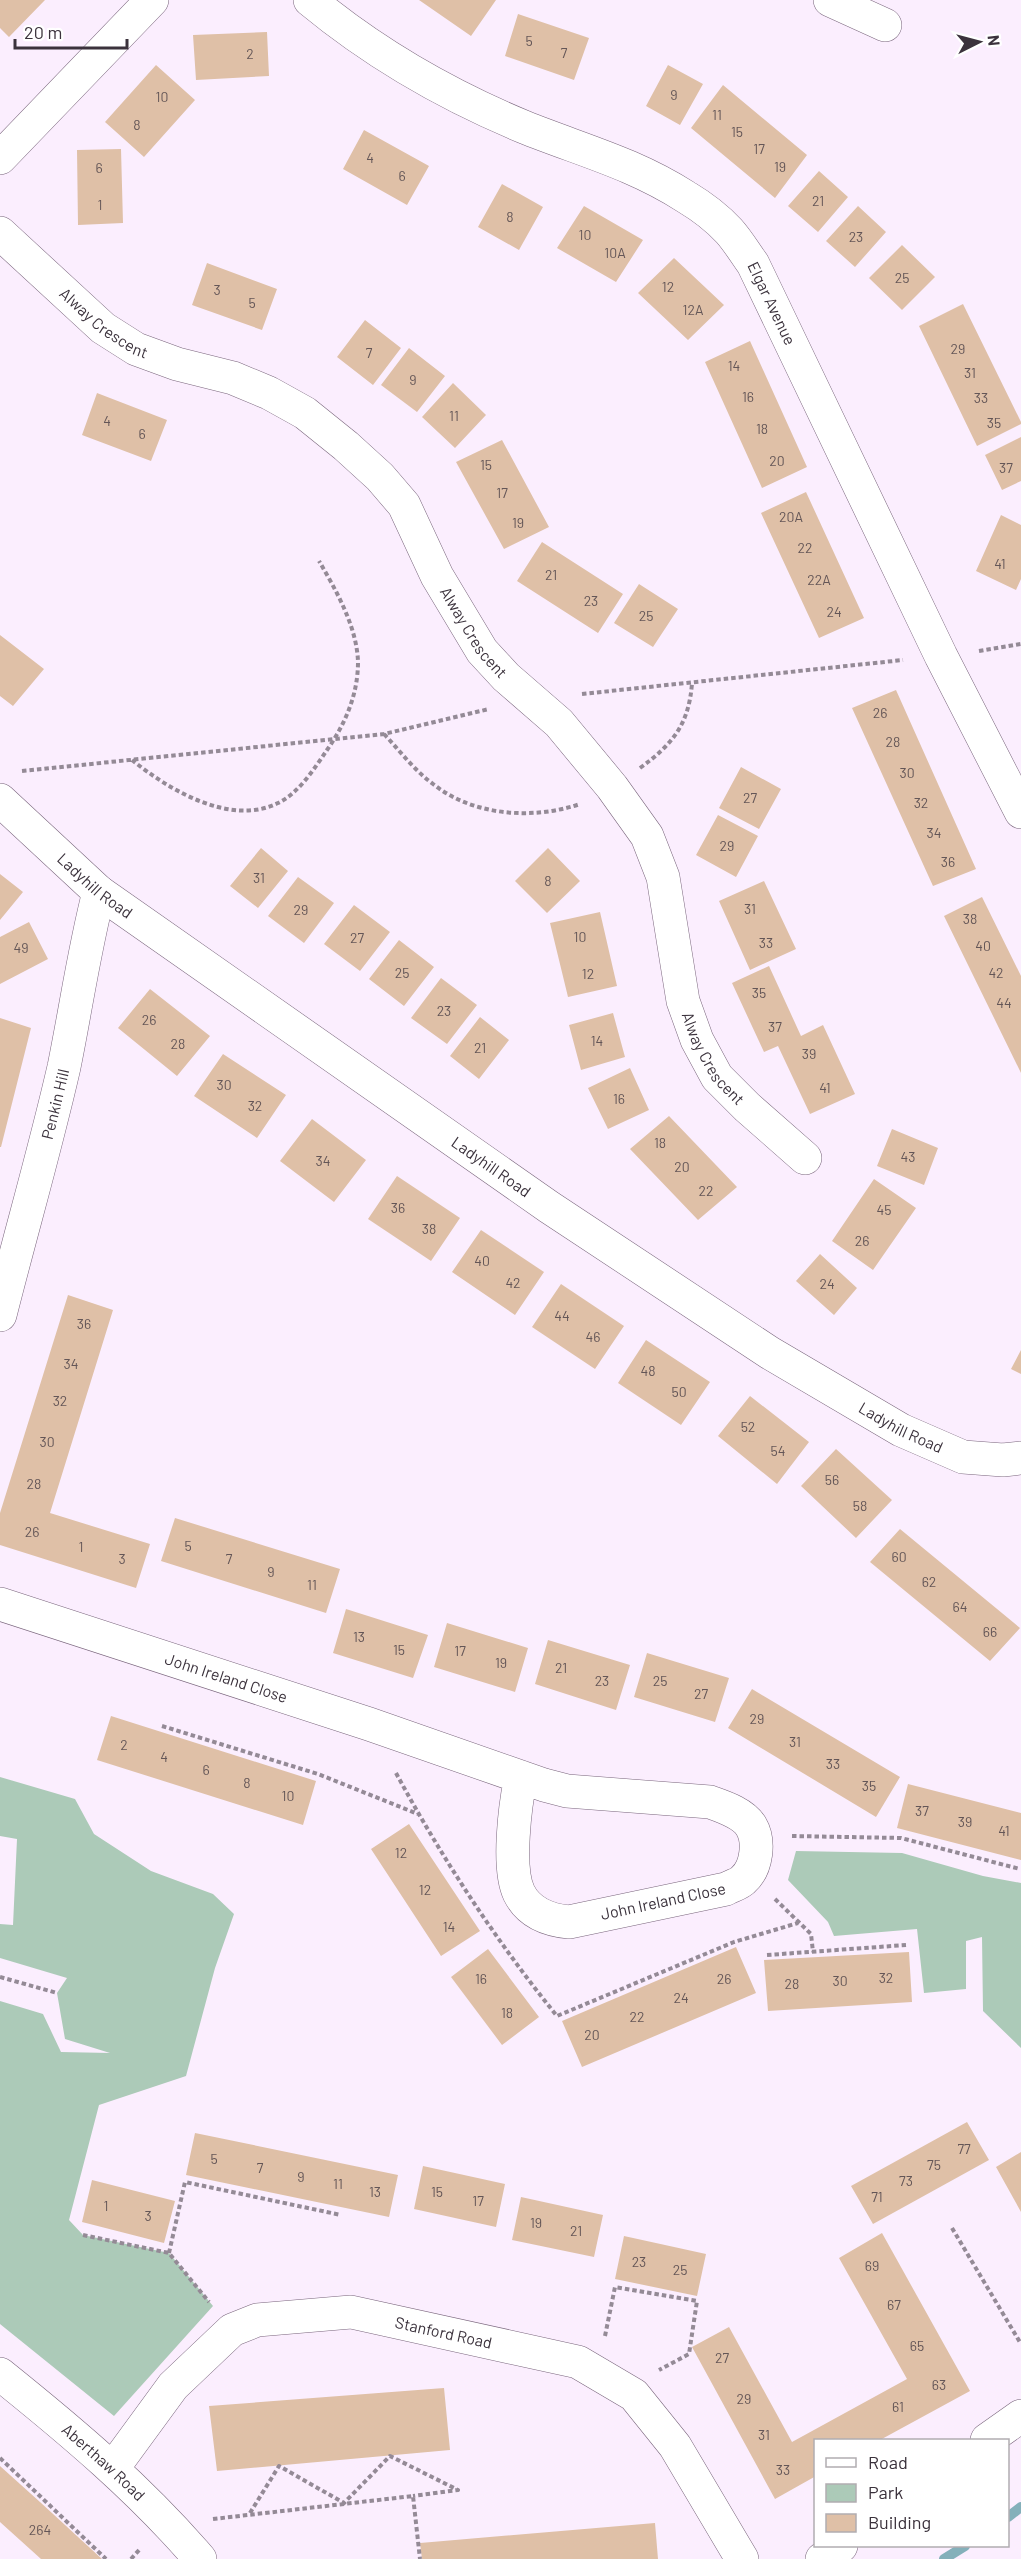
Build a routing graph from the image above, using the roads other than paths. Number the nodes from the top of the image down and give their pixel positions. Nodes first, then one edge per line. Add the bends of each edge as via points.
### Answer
1 (152, 0) edge
2 (310, 0) edge
3 (831, 0) edge
4 (885, 25) dead end
5 (0, 158) edge
6 (0, 233) edge
7 (0, 800) edge
8 (1021, 812) edge
9 (99, 892) junction
10 (805, 1158) dead end
11 (0, 1315) edge
12 (1021, 1458) edge
13 (0, 1604) edge
14 (521, 1777) junction
15 (0, 2374) edge
16 (1021, 2416) edge
17 (988, 2439) edge
18 (113, 2468) junction
19 (840, 2547) edge
20 (200, 2559) edge
21 (742, 2559) edge
22 (822, 2559) edge

1 - 5 street
2 - 8 street, Elgar Avenue via 339,24 438,87 525,127 626,164 682,194 729,230 753,264 941,656
3 - 4 street
6 - 10 street, Alway Crescent via 103,328 136,350 233,378 269,393 305,413 380,477 404,506 437,576 482,651 559,723 647,836 663,877 683,1001 702,1049 717,1077
7 - 9 street, Ladyhill Road
9 - 11 street, Penkin Hill via 85,944 50,1127
9 - 12 street, Ladyhill Road via 559,1213 780,1359 901,1430 963,1456
13 - 14 street, John Ireland Close
14 - 14 street, John Ireland Close via 567,1791 710,1802 730,1809 750,1826 757,1845 754,1863 744,1880 726,1889 568,1922 552,1920 531,1909 518,1892 513,1840
15 - 18 street, Aberthaw Road
16 - 17 street
18 - 20 street, Aberthaw Road
18 - 21 street, Stanford Road via 173,2386 232,2330 257,2320 351,2312 578,2362 634,2395 675,2446
19 - 22 street

